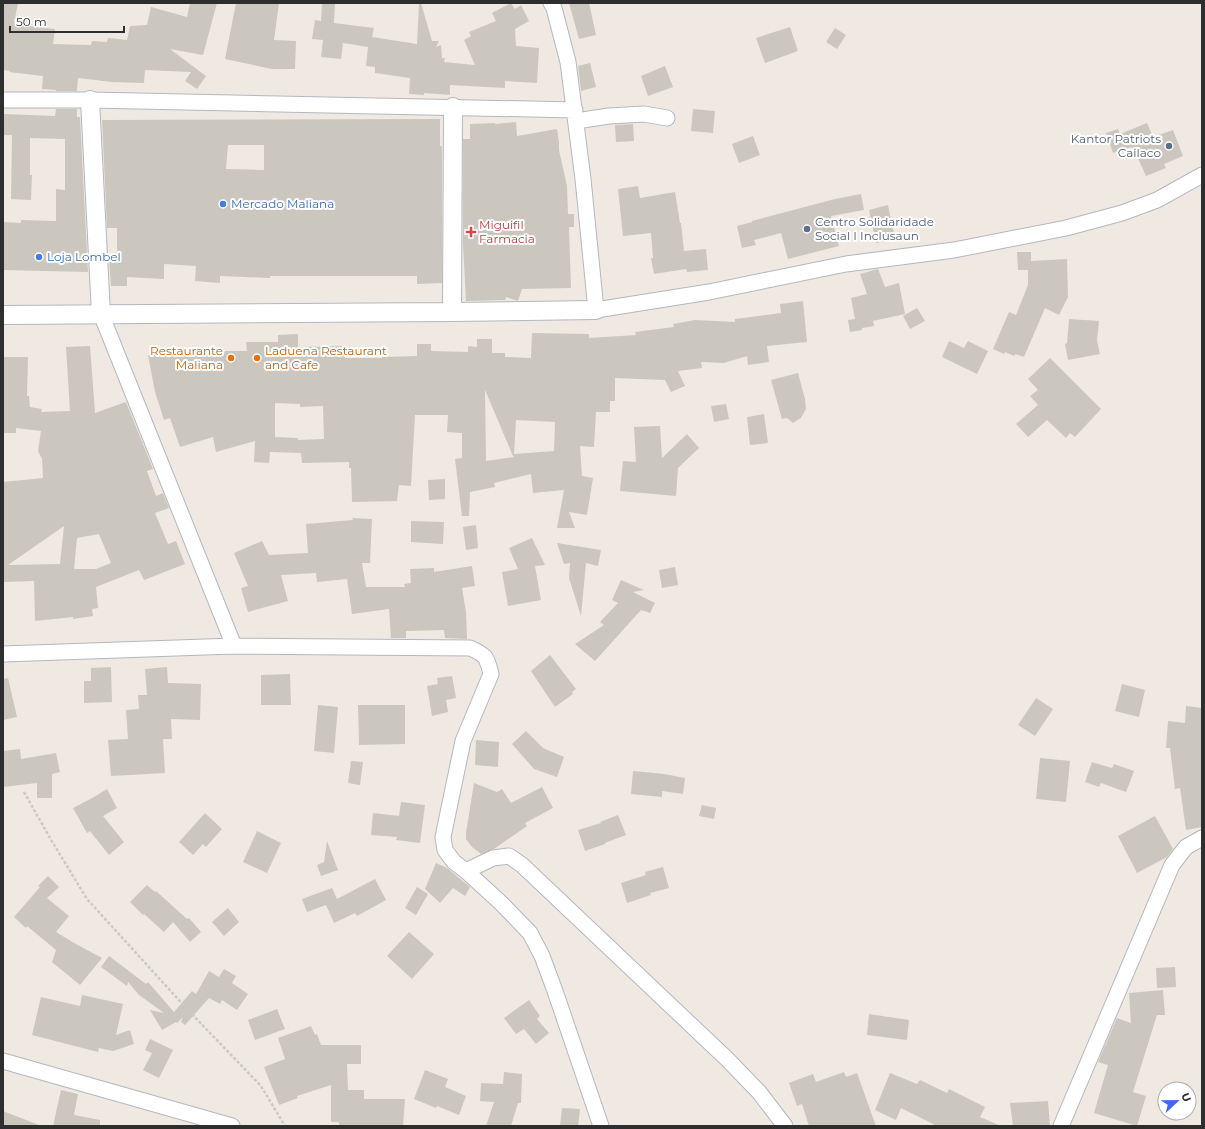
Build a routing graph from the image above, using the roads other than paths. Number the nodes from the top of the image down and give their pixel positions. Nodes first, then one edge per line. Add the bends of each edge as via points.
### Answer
1 (552, 3) edge
2 (3, 100) edge
3 (90, 100) junction
4 (453, 107) junction
5 (575, 115) junction
6 (667, 118) dead end
7 (1202, 175) edge
8 (596, 310) junction
9 (452, 312) junction
10 (100, 314) junction
11 (3, 315) edge
12 (234, 646) junction
13 (3, 654) edge
14 (1202, 838) edge
15 (466, 871) junction
16 (3, 1061) edge
17 (232, 1126) edge
18 (602, 1126) edge
19 (785, 1126) edge
20 (1061, 1126) edge

1 - 5 street via 568,62
2 - 3 street
3 - 4 street
3 - 10 street
4 - 5 street
4 - 9 street
5 - 6 street via 644,114
5 - 8 street
7 - 8 street via 1157,200 1122,213 1066,228 954,250 846,264 709,292
8 - 9 street
9 - 10 street
10 - 11 street
10 - 12 street
12 - 13 street
12 - 15 street via 470,648 483,654 491,674 463,741 443,837 445,850 454,862
14 - 20 street via 1186,847 1172,864
15 - 18 street via 530,933 555,991
15 - 19 street via 493,858 509,856 522,865 727,1059 759,1092
16 - 17 street

